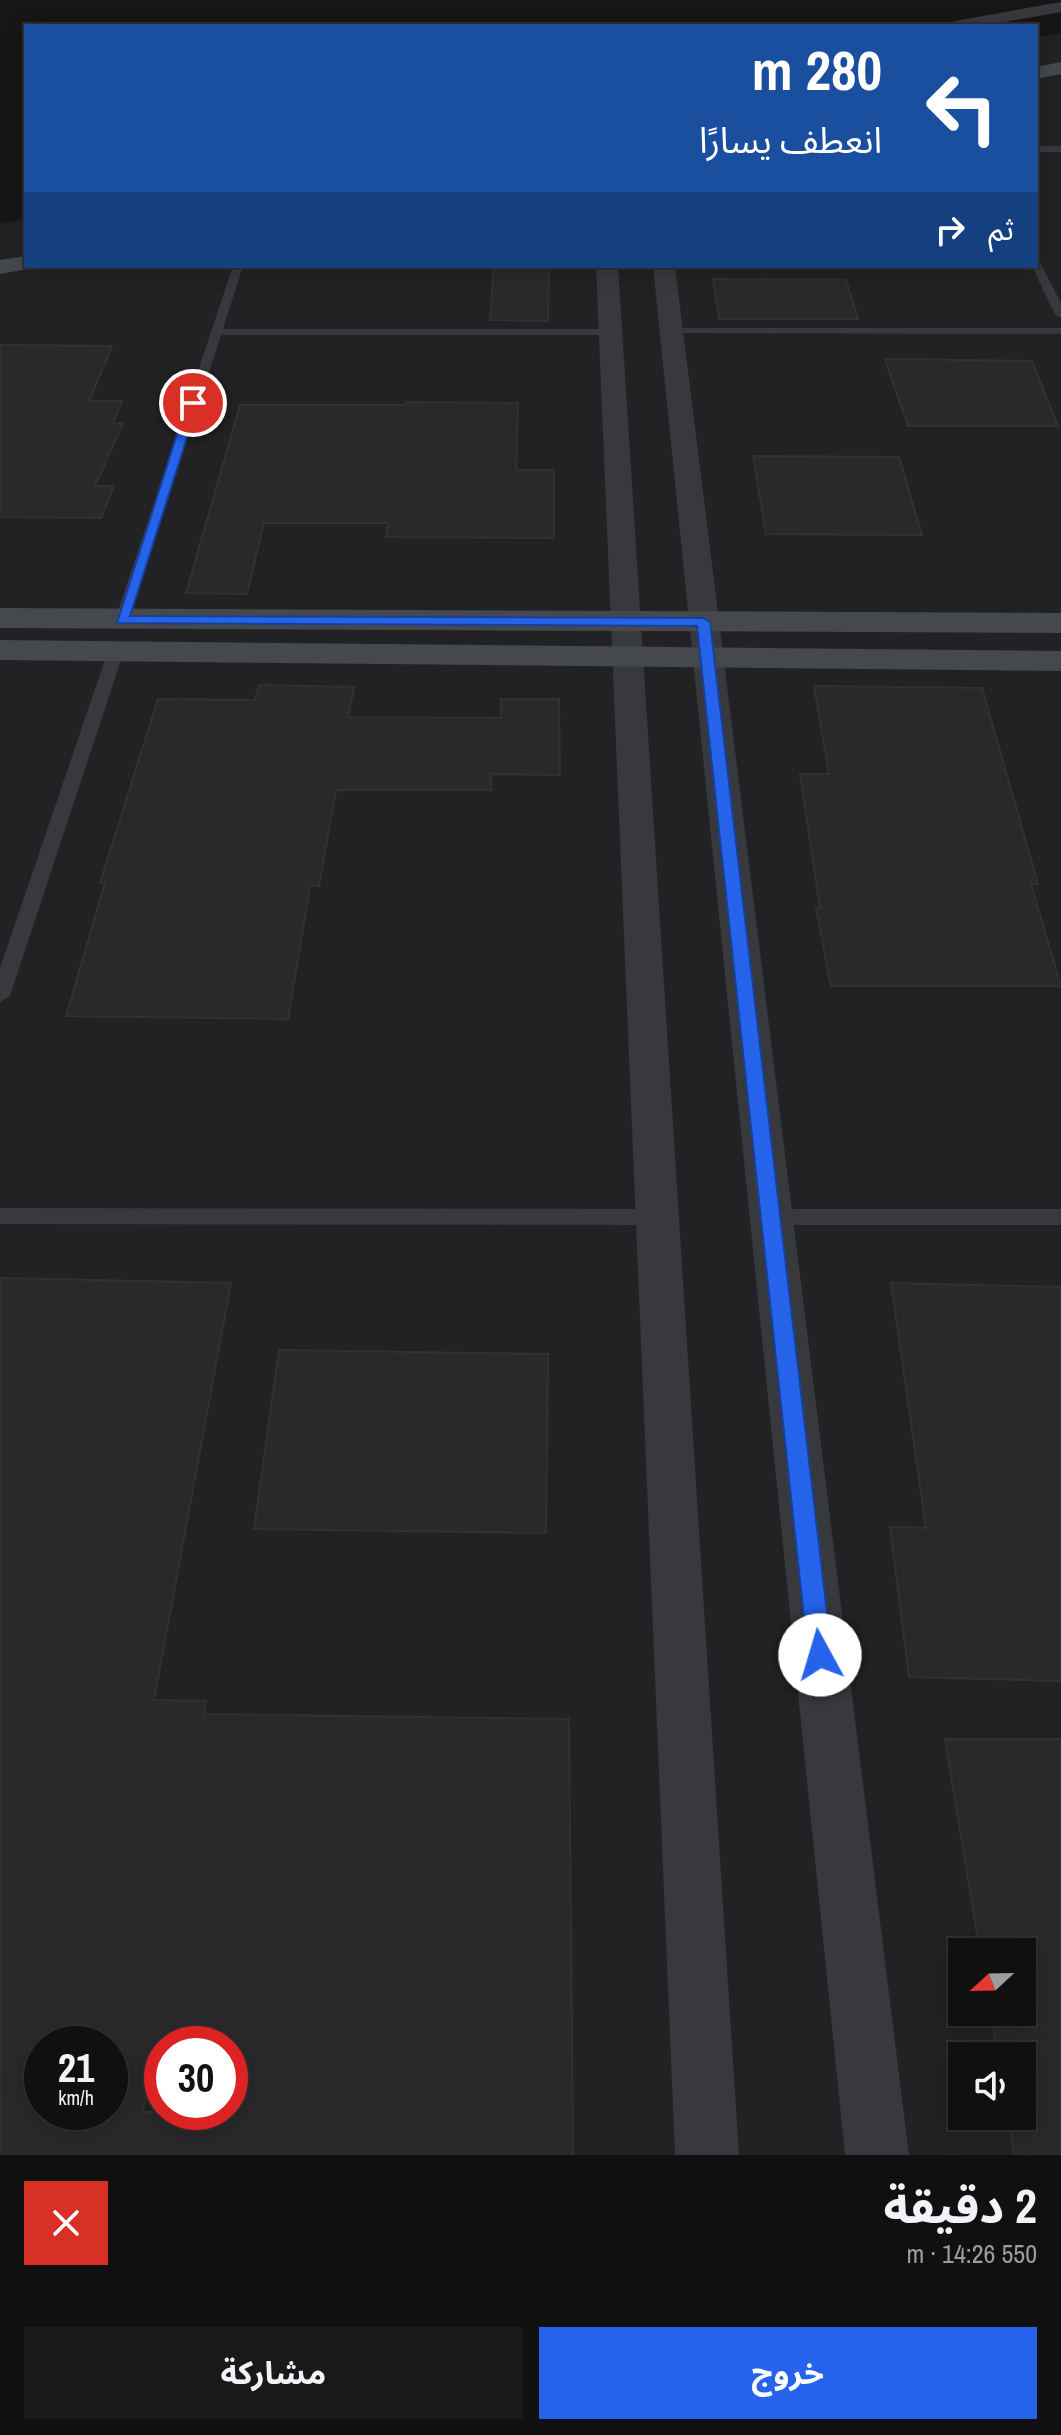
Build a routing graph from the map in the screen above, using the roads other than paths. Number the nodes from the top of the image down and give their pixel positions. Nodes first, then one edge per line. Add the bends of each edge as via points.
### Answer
1 (1061, 7) edge
2 (966, 24) edge
3 (1061, 52) edge
4 (1038, 57) edge
5 (1061, 68) edge
6 (1038, 73) edge
7 (1038, 149) edge
8 (1061, 149) edge
9 (24, 263) edge
10 (0, 267) edge
11 (237, 268) edge
12 (607, 268) edge
13 (664, 268) edge
14 (1038, 268) edge
15 (1061, 315) edge
16 (671, 330) junction
17 (1061, 331) edge
18 (216, 332) junction
19 (608, 332) junction
20 (0, 618) edge
21 (1061, 623) edge
22 (119, 636) junction
23 (625, 640) junction
24 (705, 640) junction
25 (0, 650) edge
26 (1061, 661) edge
27 (0, 996) edge
28 (0, 1216) edge
29 (656, 1217) junction
30 (771, 1217) junction
31 (1061, 1217) edge
32 (707, 2155) edge
33 (877, 2155) edge

1 - 2 street
3 - 4 street
5 - 6 street
7 - 8 lane
9 - 10 street
11 - 18 lane
12 - 19 street
13 - 16 street
14 - 15 lane
16 - 17 lane
16 - 24 street
18 - 19 lane
18 - 22 lane
19 - 23 street
20 - 22 street
21 - 24 street
22 - 23 street
22 - 25 street
22 - 27 lane
23 - 24 street
23 - 29 street
24 - 26 street
24 - 30 street
28 - 29 lane
29 - 32 street
30 - 31 lane
30 - 33 street

